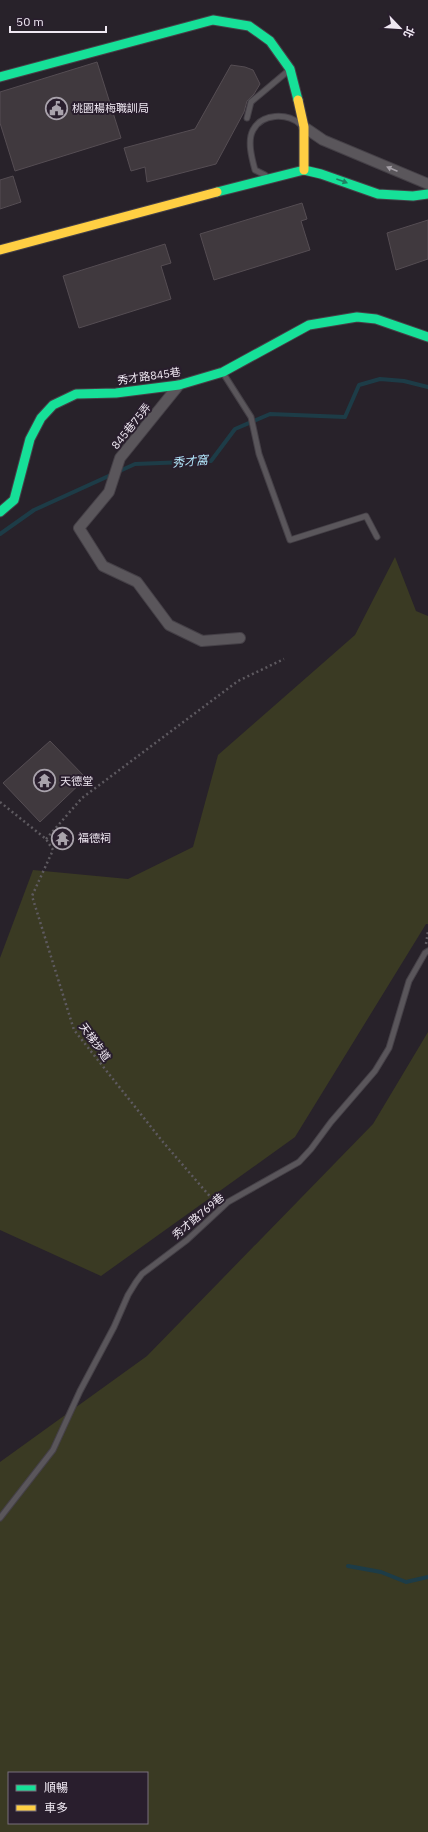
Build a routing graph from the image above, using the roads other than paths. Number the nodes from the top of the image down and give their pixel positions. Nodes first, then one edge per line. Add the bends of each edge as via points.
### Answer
1 (290, 69) junction
2 (0, 77) edge
3 (247, 118) dead end
4 (304, 127) junction
5 (304, 170) junction
6 (269, 178) junction
7 (428, 184) edge
8 (428, 194) edge
9 (0, 250) edge
10 (428, 337) edge
11 (223, 372) junction
12 (179, 386) junction
13 (0, 512) edge
14 (377, 536) dead end
15 (240, 638) dead end
16 (428, 952) edge
17 (0, 1518) edge

1 - 2 street via 270,41 249,26 213,20
1 - 3 lane via 251,102
1 - 4 street
4 - 5 street
4 - 6 lane via 295,120 283,116 264,119 253,130 250,152 255,170
7 -> 4 street via 323,140
5 - 6 street
5 -> 8 street via 378,194
6 - 9 street
10 - 11 street, 秀才路845巷 via 376,319 357,317 309,325
11 - 12 street, 秀才路845巷
11 - 14 lane via 250,417 259,454 290,540 366,516
12 - 13 street, 秀才路845巷 via 116,393 76,394 53,405 41,418 30,439 14,500
12 - 15 street, 845巷75弄 via 120,458 108,492 79,528 103,566 137,582 169,625 202,641
16 - 17 lane, 秀才路769巷 via 409,981 389,1048 374,1071 299,1162 228,1202 187,1240 142,1274 128,1295 53,1450

